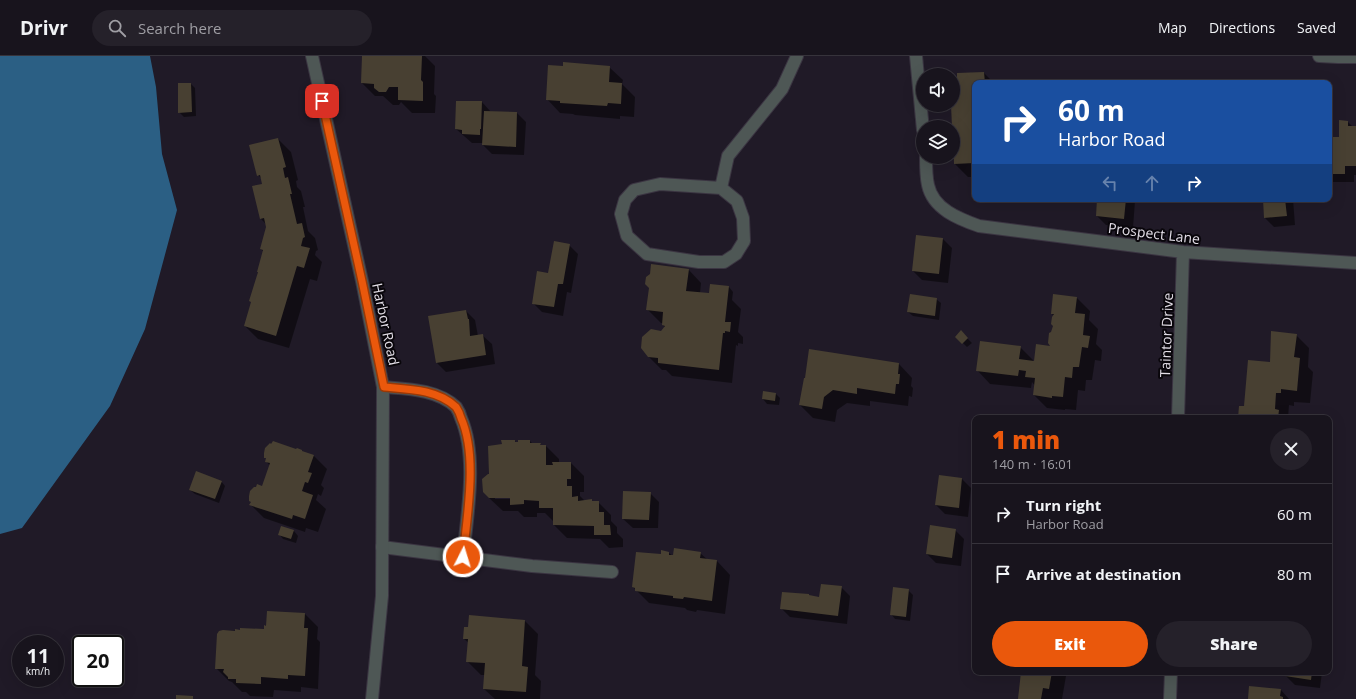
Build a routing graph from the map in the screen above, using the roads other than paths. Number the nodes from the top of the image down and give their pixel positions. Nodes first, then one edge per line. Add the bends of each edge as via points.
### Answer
1 (312, 56) edge
2 (798, 56) edge
3 (916, 56) edge
4 (1319, 56) edge
5 (1356, 57) edge
6 (922, 120) edge
7 (926, 164) edge
8 (721, 188) junction
9 (1183, 252) junction
10 (1356, 263) edge
11 (384, 387) junction
12 (1178, 415) edge
13 (382, 547) junction
14 (463, 557) junction
15 (612, 572) dead end
16 (1171, 675) edge
17 (372, 699) edge
18 (1170, 699) edge

1 - 11 street, Harbor Road
2 - 8 street via 782,89 728,156
3 - 6 street
4 - 5 street
7 - 9 street, Prospect Lane via 928,186 933,197 952,215 979,226
8 - 8 street via 737,201 743,218 744,241 736,254 724,262 699,262 647,254 626,236 621,214 625,200 634,190 660,184
9 - 10 street, Prospect Lane
9 - 12 street, Taintor Drive
11 - 13 street, Harbor Road
11 - 14 street via 438,395 456,408 467,431 471,479
13 - 14 street
13 - 17 street, Harbor Road via 382,596
14 - 15 street via 532,566
16 - 18 street

